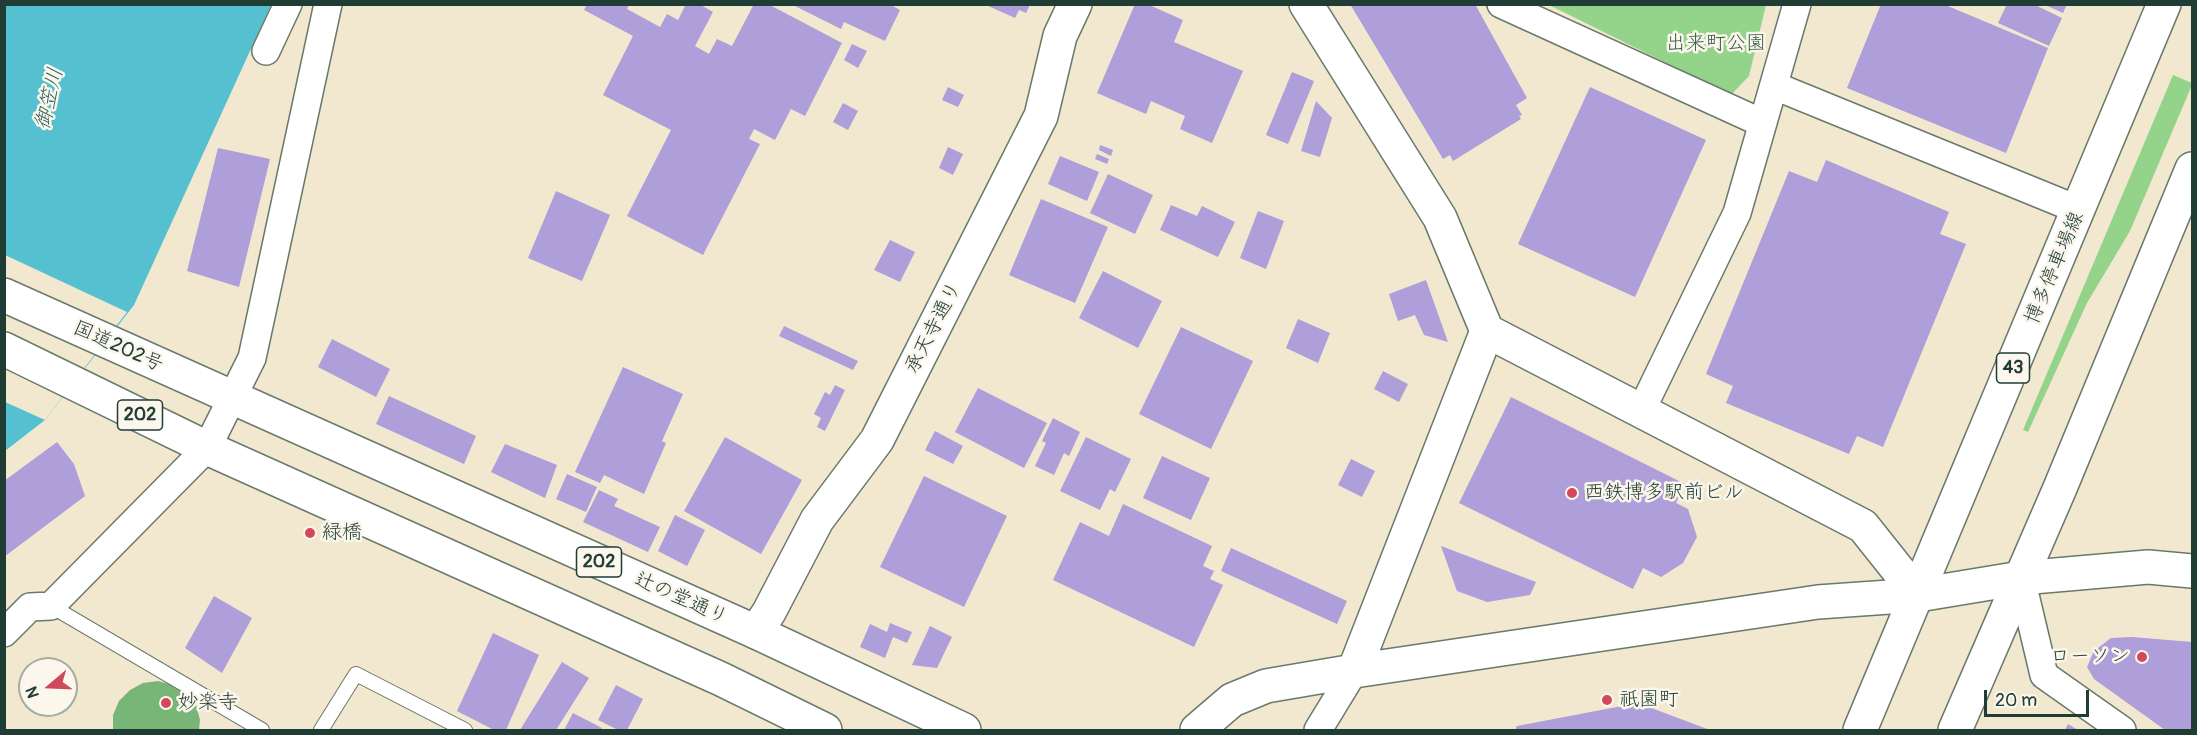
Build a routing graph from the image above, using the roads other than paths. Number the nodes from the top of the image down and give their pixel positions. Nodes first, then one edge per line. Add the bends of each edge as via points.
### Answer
1 (288, 4) edge
2 (328, 4) edge
3 (1075, 4) edge
4 (1306, 4) edge
5 (1501, 4) edge
6 (1797, 4) edge
7 (2164, 4) edge
8 (266, 51) dead end
9 (1775, 86) junction
10 (1762, 123) junction
11 (2193, 169) edge
12 (2079, 210) junction
13 (4, 295) edge
14 (1487, 331) junction
15 (4, 349) edge
16 (232, 397) junction
17 (1642, 409) junction
18 (207, 448) junction
19 (2193, 571) edge
20 (2021, 578) junction
21 (1918, 595) junction
22 (51, 606) junction
23 (756, 632) junction
24 (4, 633) edge
25 (1354, 671) junction
26 (262, 730) edge
27 (321, 730) edge
28 (465, 730) edge
29 (825, 730) edge
30 (964, 730) edge
31 (1197, 730) edge
32 (1318, 730) edge
33 (1860, 730) edge
34 (1955, 730) edge
35 (2122, 730) edge

1 - 8 street
2 - 16 street via 252,358
3 - 23 main road, 承天寺通り via 1060,36 1041,116 878,441 817,520
4 - 14 main road via 1440,218
5 - 10 street
6 - 9 street
7 - 12 main road, 博多停車場線 / 43
9 - 10 street
9 - 12 street
10 - 17 street via 1737,213
11 - 20 main road
12 - 21 main road, 博多停車場線 / 43
13 - 16 main road, 国道202号 / 202
14 - 17 main road
14 - 25 main road
15 - 18 main road, 202
16 - 18 street
16 - 23 main road, 辻の堂通り / 202
17 - 21 main road via 1863,526
18 - 22 street
18 - 29 main road, 202
19 - 20 main road via 2148,567
20 - 21 main road
20 - 34 main road
20 - 35 street via 2044,675
21 - 25 main road via 1818,602
21 - 33 main road, 博多停車場線 / 43
22 - 24 street via 30,607
22 - 26 lane
23 - 30 main road, 辻の堂通り / 202
25 - 31 main road via 1266,686 1232,700
25 - 32 street
27 - 28 lane via 356,674

